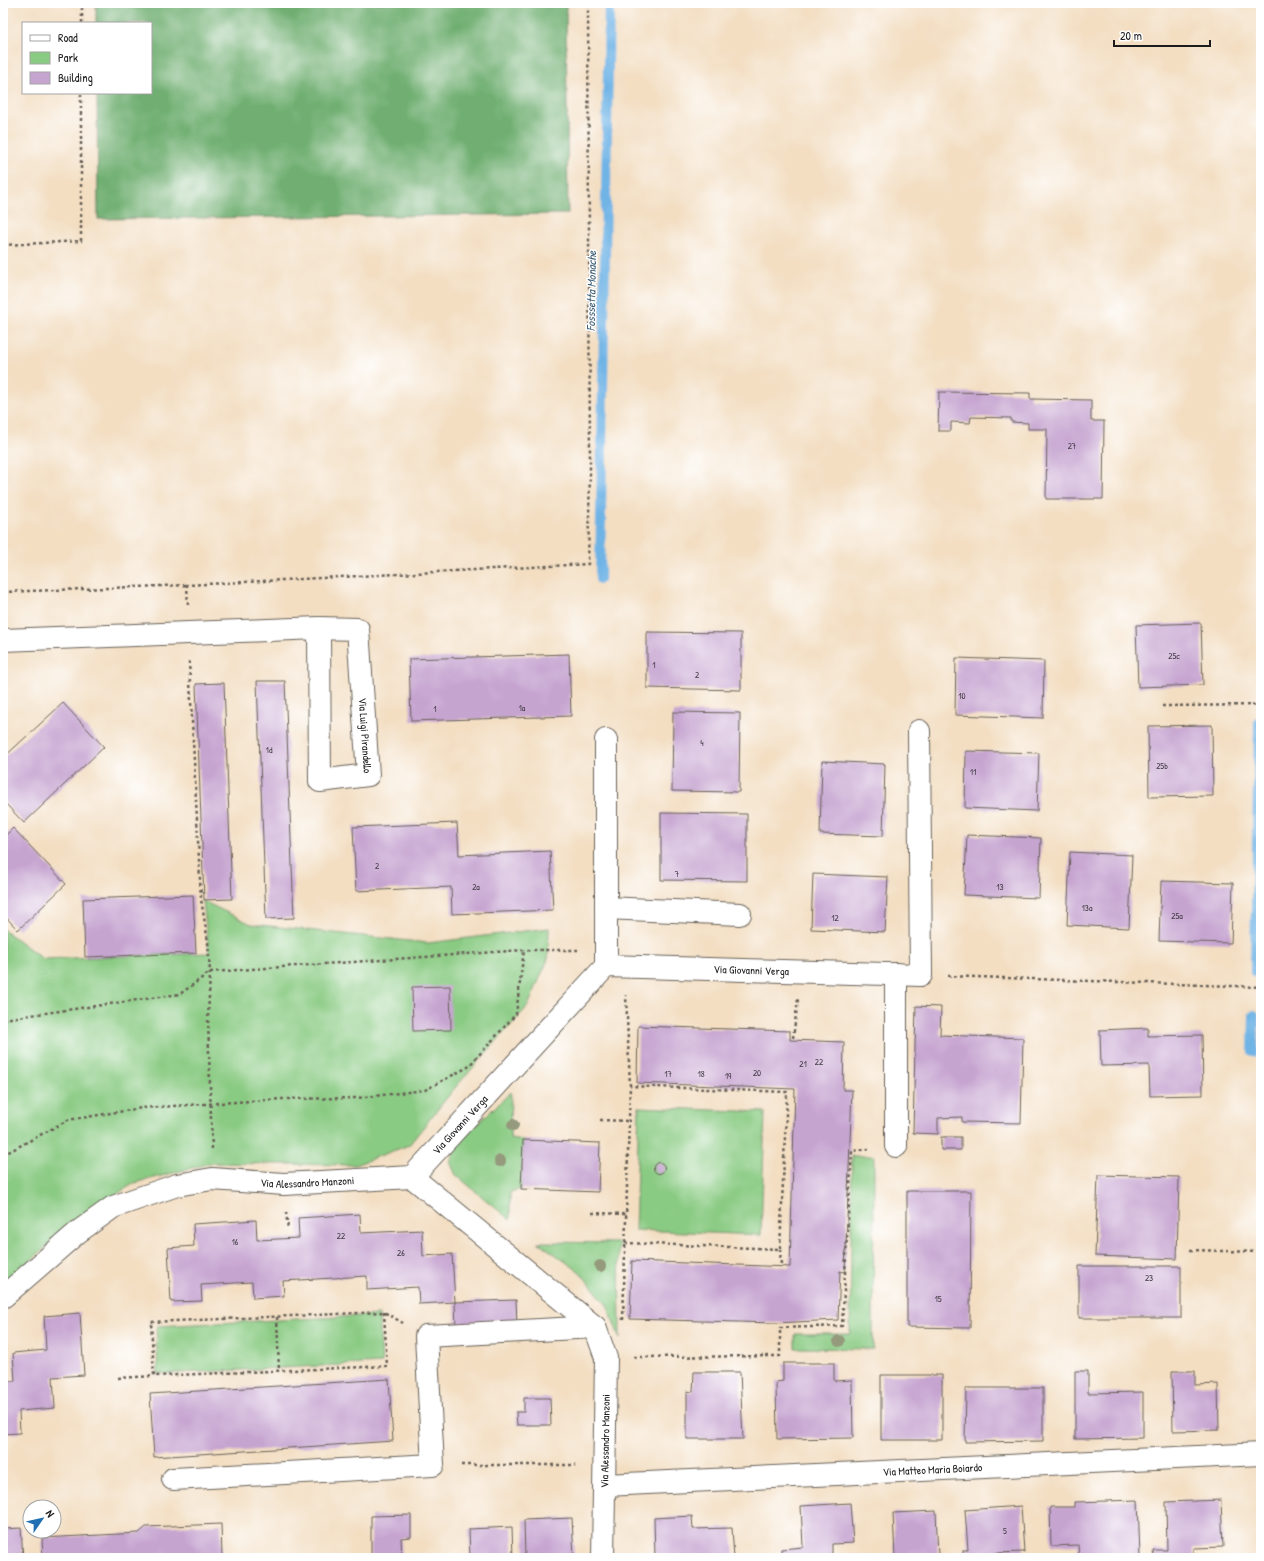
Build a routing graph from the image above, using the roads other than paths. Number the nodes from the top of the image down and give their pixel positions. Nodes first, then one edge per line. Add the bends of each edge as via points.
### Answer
1 (319, 628) junction
2 (3, 640) edge
3 (920, 731) dead end
4 (606, 740) dead end
5 (606, 908) junction
6 (740, 914) dead end
7 (613, 961) junction
8 (896, 974) junction
9 (896, 1146) road end
10 (412, 1177) junction
11 (3, 1297) edge
12 (595, 1327) junction
13 (1261, 1454) edge
14 (605, 1475) junction
15 (173, 1479) dead end
16 (604, 1558) edge

1 - 1 street, Via Luigi Pirandello via 358,629 368,775 320,781
1 - 2 street, Via Luigi Pirandello
3 - 8 street, Via Giovanni Verga via 921,975
4 - 5 street
5 - 6 street
5 - 7 street
7 - 8 street, Via Giovanni Verga
7 - 10 street, Via Giovanni Verga
8 - 9 street
10 - 11 street, Via Alessandro Manzoni via 284,1184 212,1179 177,1185 113,1207 78,1232
10 - 12 street
12 - 14 street, Via Alessandro Manzoni via 606,1358
12 - 15 street via 426,1336 433,1465
13 - 14 street, Via Matteo Maria Boiardo
14 - 16 street, Via Alessandro Manzoni

